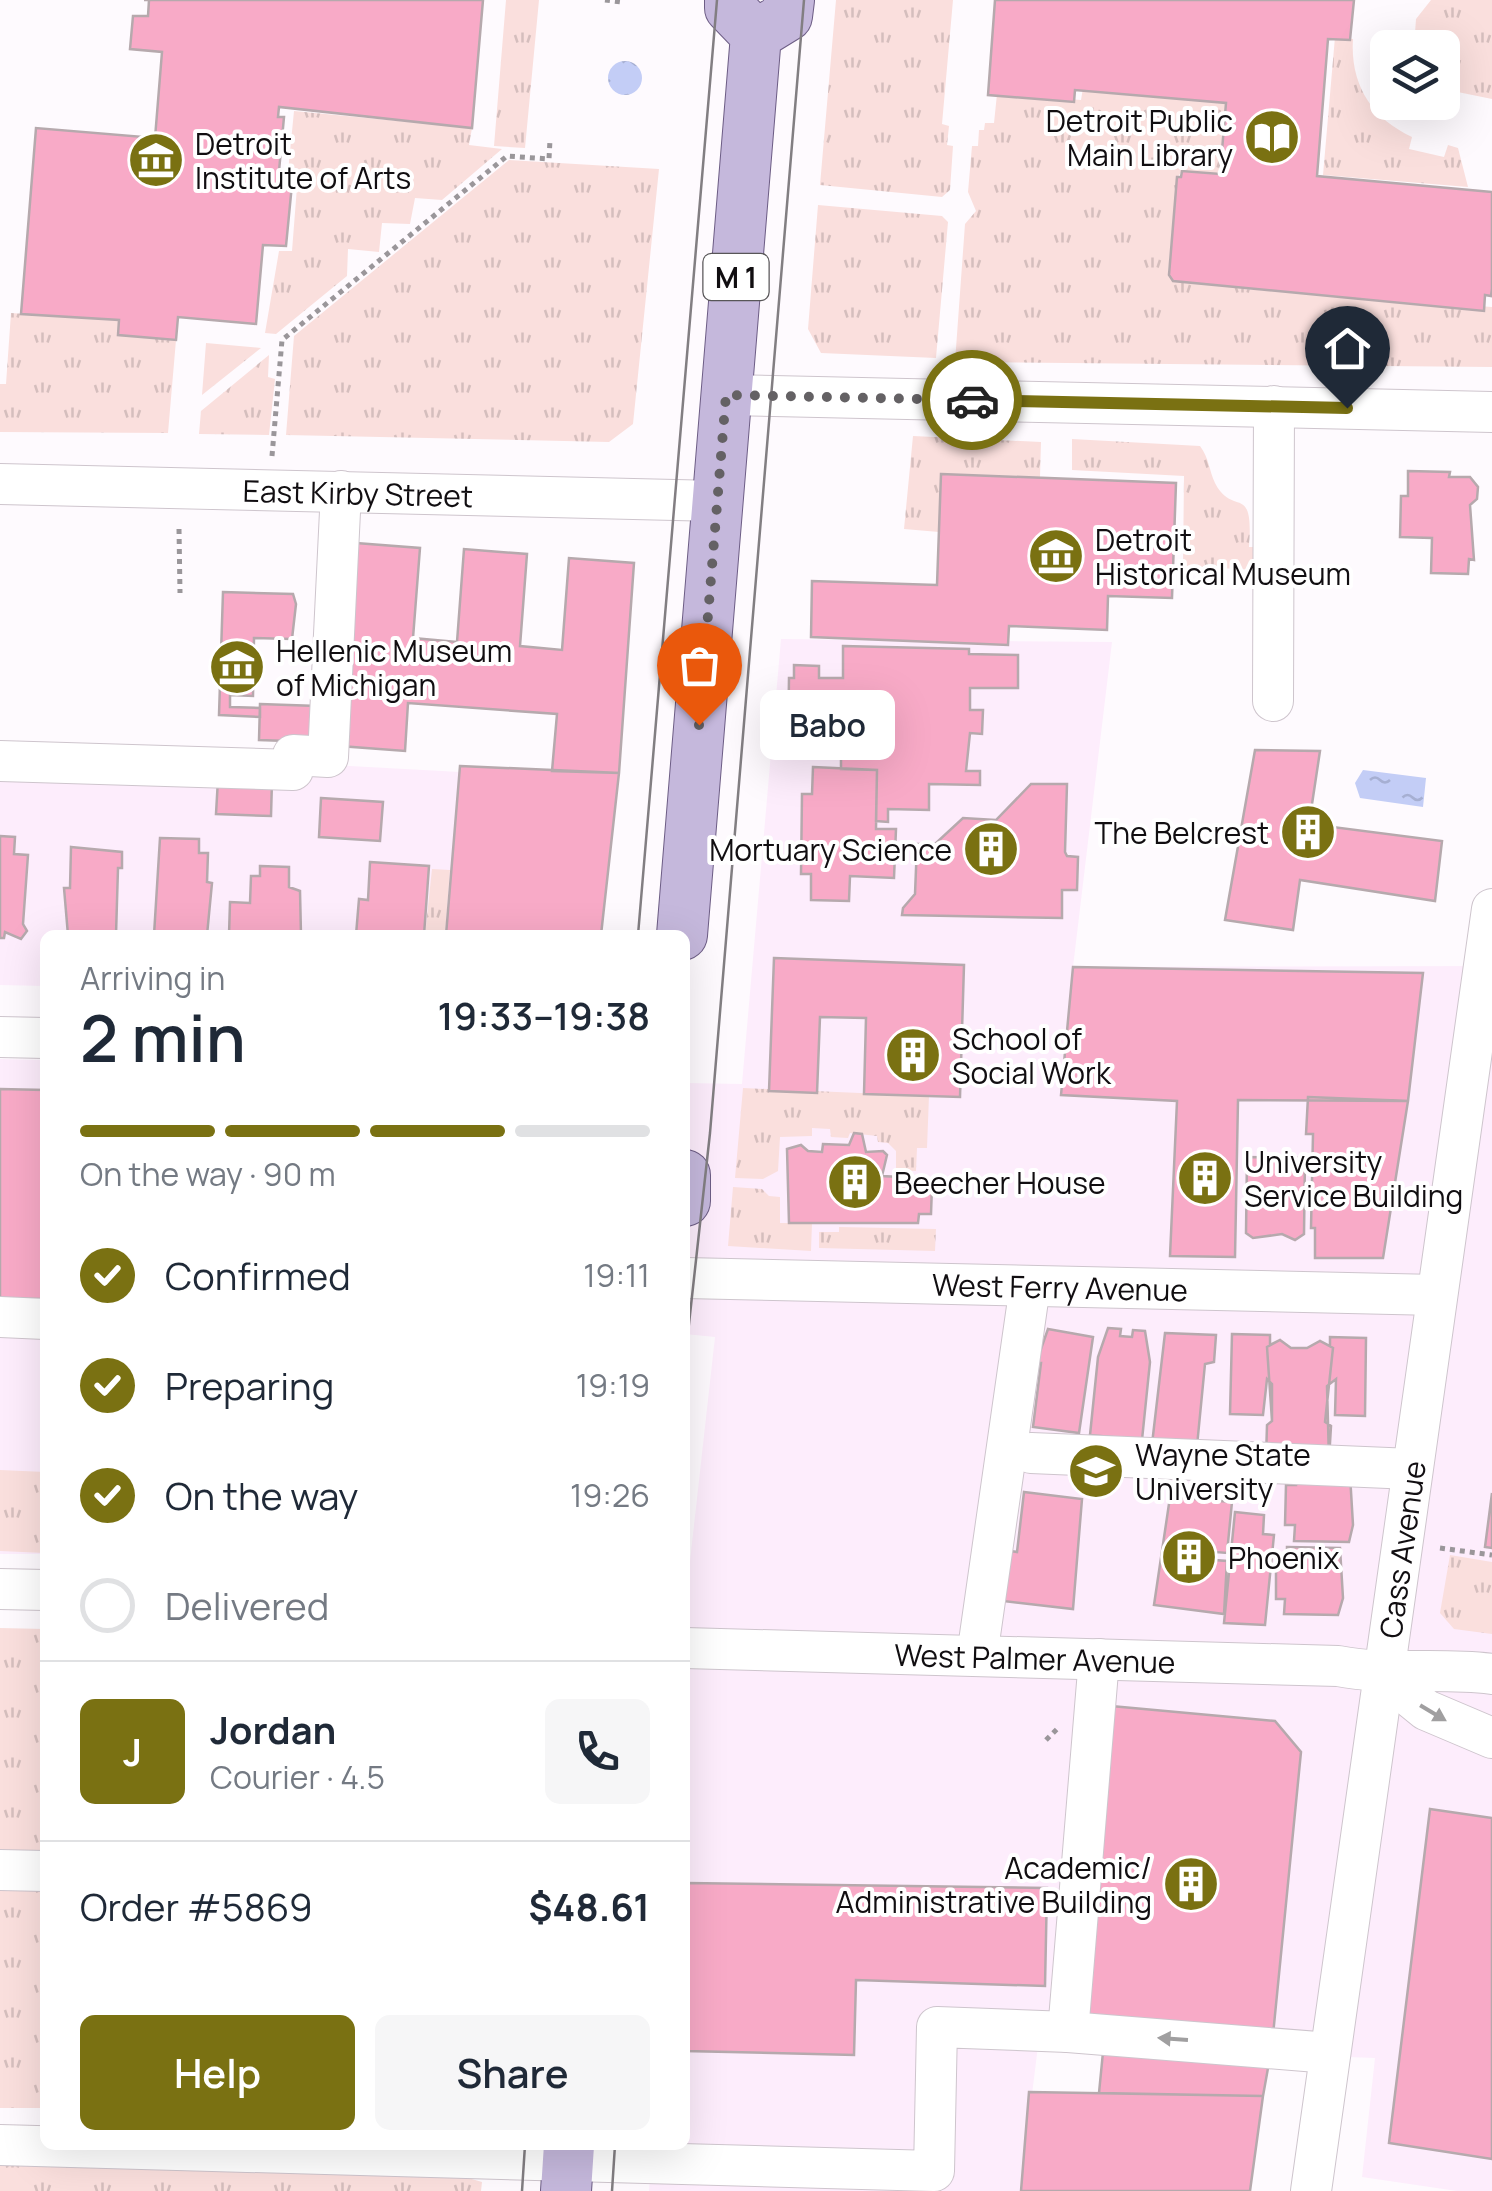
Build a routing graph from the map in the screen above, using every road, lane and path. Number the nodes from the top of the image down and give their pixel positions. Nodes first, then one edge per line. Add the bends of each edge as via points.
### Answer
1 (605, 0) edge
2 (621, 2) dead end
3 (759, 12) edge
4 (550, 140) dead end
5 (726, 395) junction
6 (1274, 406) junction
7 (1492, 412) edge
8 (0, 484) edge
9 (269, 489) junction
10 (341, 490) junction
11 (717, 500) junction
12 (179, 528) dead end
13 (180, 592) dead end
14 (1273, 700) dead end
15 (0, 762) edge
16 (1492, 909) edge
17 (682, 930) edge
18 (0, 1037) edge
19 (40, 1038) edge
20 (690, 1278) edge
21 (1030, 1286) junction
22 (1437, 1295) junction
23 (0, 1317) edge
24 (40, 1319) edge
25 (1031, 1453) dead end
26 (1412, 1469) junction
27 (1440, 1548) dead end
28 (1492, 1555) edge
29 (0, 1590) edge
30 (40, 1590) edge
31 (690, 1648) edge
32 (977, 1656) junction
33 (1099, 1659) junction
34 (1492, 1674) edge
35 (1383, 1675) junction
36 (1492, 1738) edge
37 (0, 1870) edge
38 (40, 1871) edge
39 (1068, 2032) junction
40 (1330, 2054) junction
41 (0, 2144) edge
42 (40, 2144) edge
43 (378, 2150) edge
44 (568, 2166) edge
45 (1310, 2191) edge

1 - 2 path
3 - 5 main road, M 1
4 - 9 path via 548,159 507,156 282,340
5 - 6 street
5 - 11 main road, M 1
6 - 7 street
6 - 14 street
8 - 9 street, East Kirby Street
9 - 10 street, East Kirby Street
10 - 11 street, East Kirby Street
10 - 15 street via 328,757 294,756 293,770
11 - 17 main road, M 1
12 - 13 path
16 - 22 street, Cass Avenue
18 - 19 street
20 - 21 street, West Ferry Avenue
21 - 22 street, West Ferry Avenue
21 - 32 street
22 - 26 street, Cass Avenue
23 - 24 street
25 - 26 street
26 - 35 street, Cass Avenue
27 - 28 path
29 - 30 street
31 - 32 street, West Palmer Avenue
32 - 33 street, West Palmer Avenue
33 - 35 street, West Palmer Avenue via 1338,1666
33 - 39 street
34 - 35 street, West Palmer Avenue via 1432,1668
35 -> 36 street, West Palmer Avenue via 1426,1710
35 - 40 street, Cass Avenue
37 - 38 street
40 -> 39 street
39 - 44 street via 937,2026 934,2172
40 - 45 street, Cass Avenue
41 - 42 street
43 - 44 street

